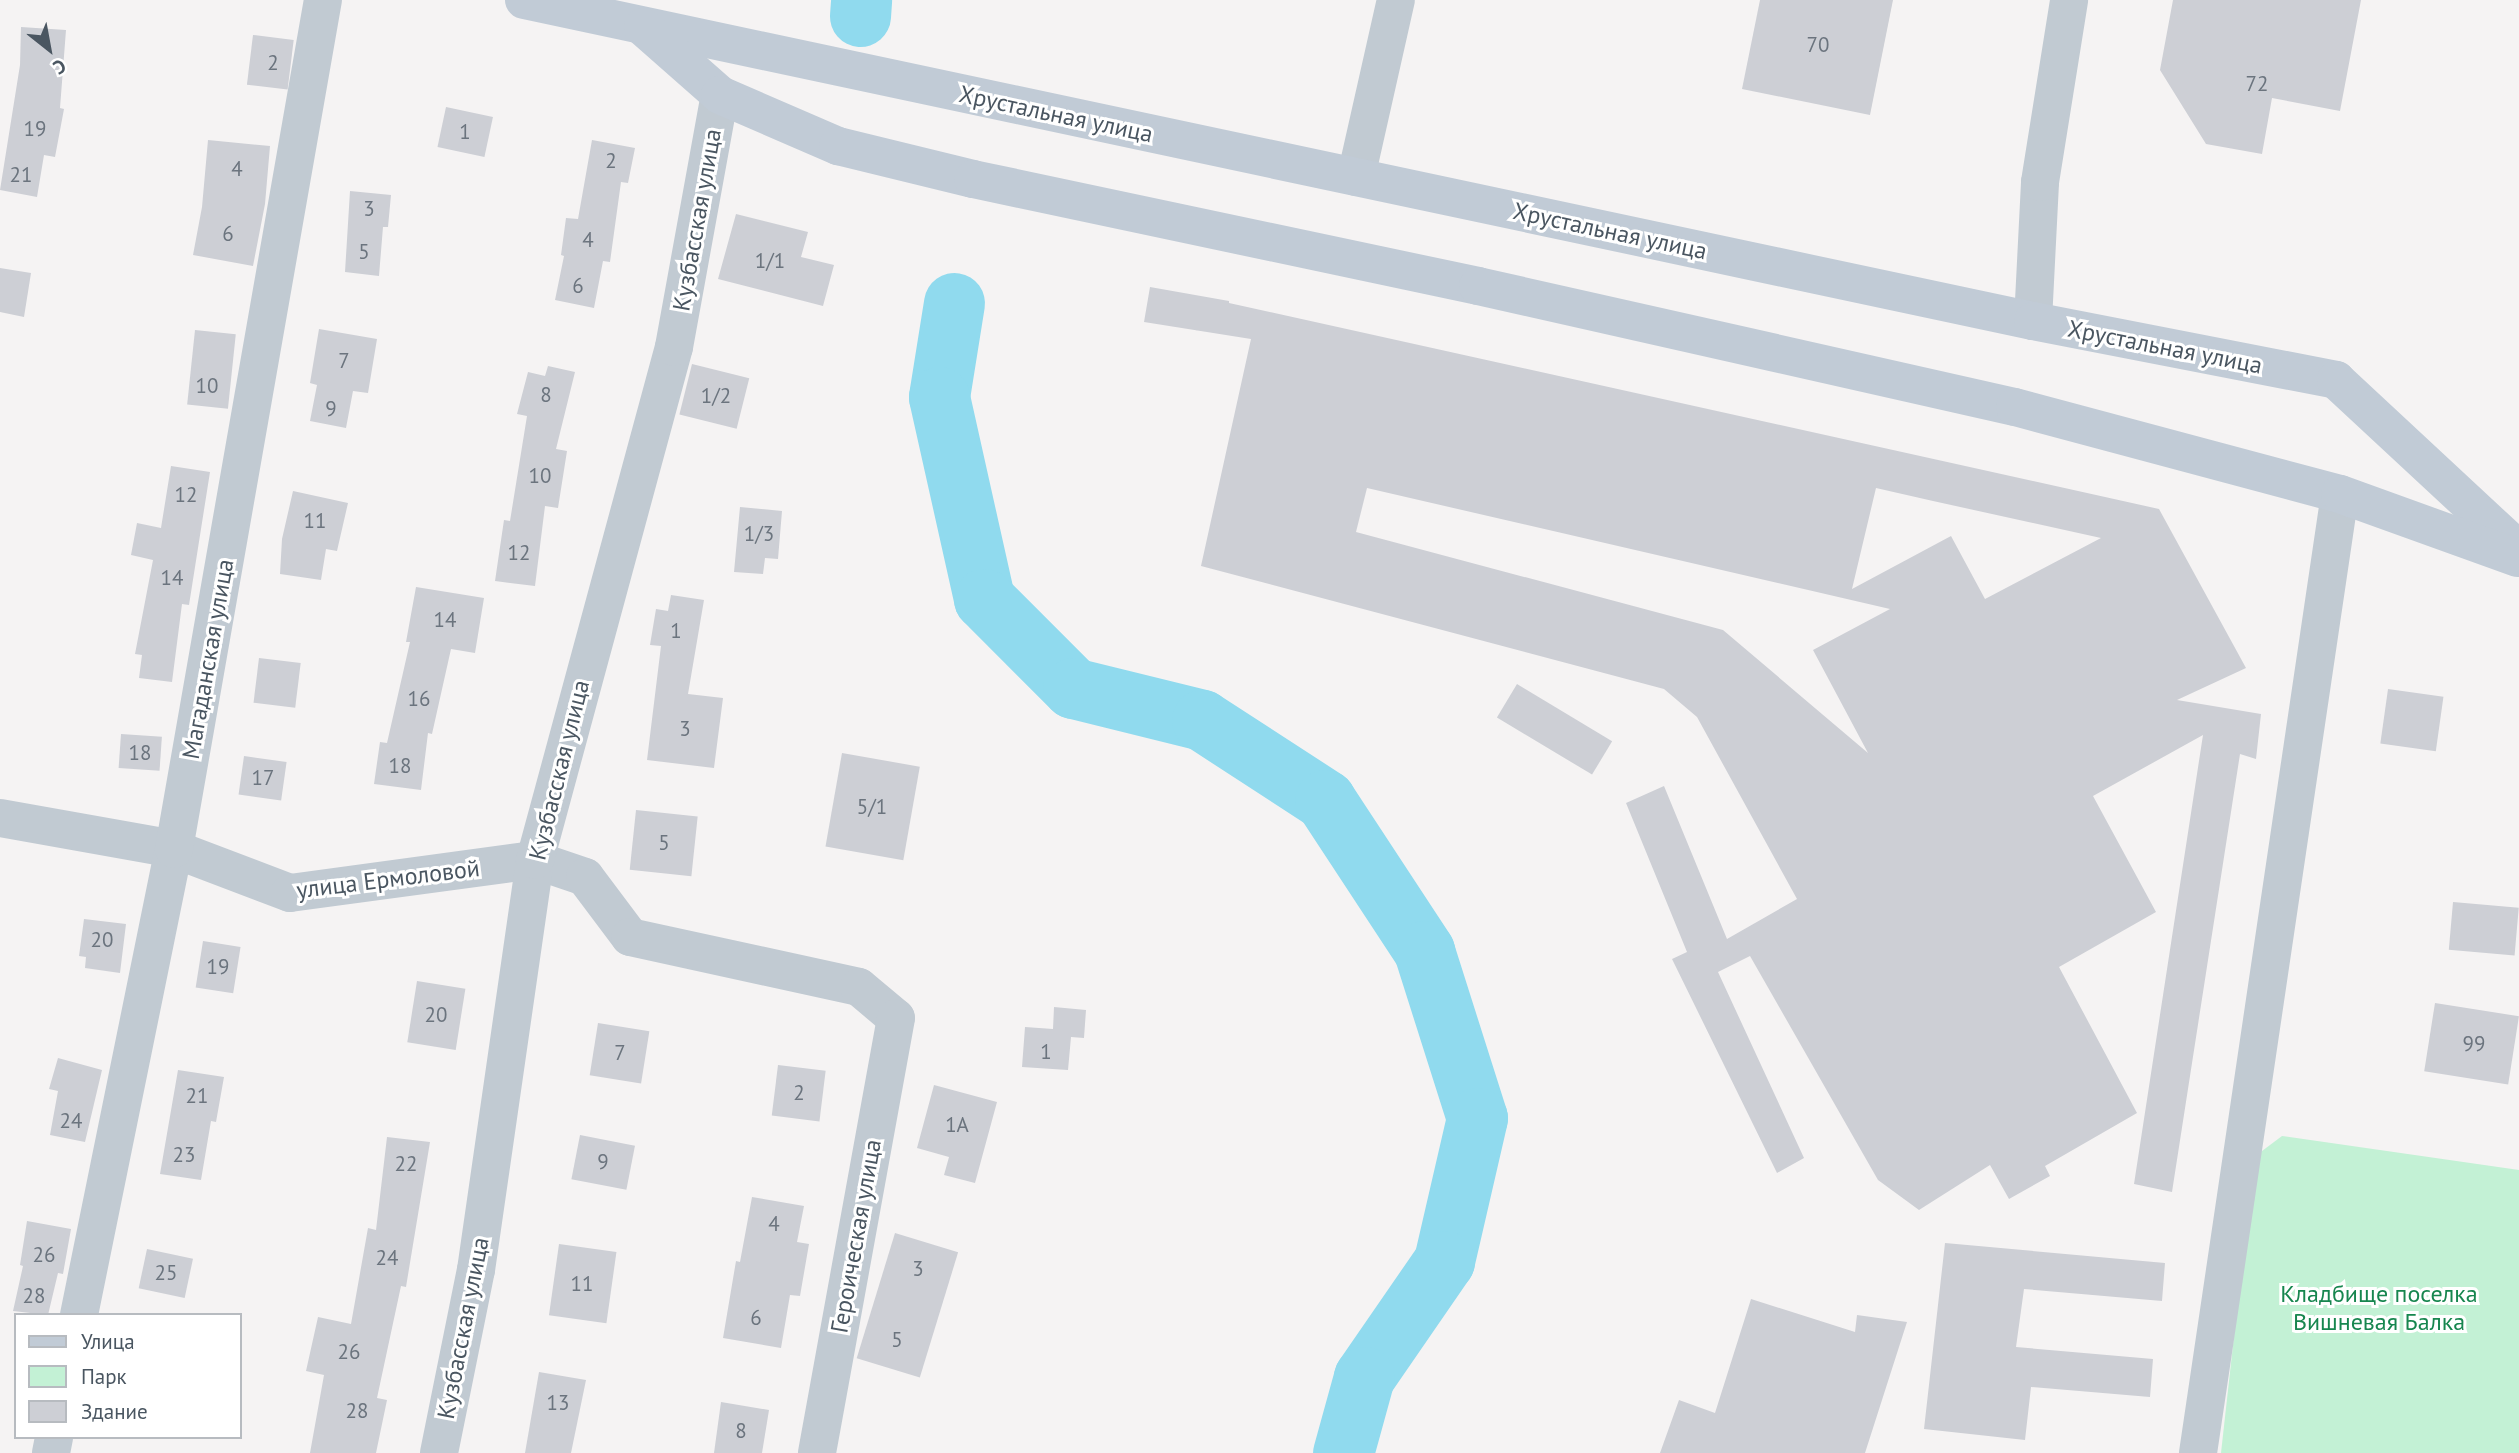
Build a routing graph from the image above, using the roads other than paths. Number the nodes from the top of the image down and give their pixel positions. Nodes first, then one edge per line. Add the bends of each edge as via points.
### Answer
1 (323, 0) edge
2 (524, 0) edge
3 (1396, 0) edge
4 (2069, 0) edge
5 (641, 26) junction
6 (720, 95) junction
7 (1356, 177) junction
8 (2033, 321) junction
9 (2340, 495) junction
10 (2519, 550) edge
11 (2519, 558) edge
12 (0, 817) edge
13 (174, 849) junction
14 (535, 860) junction
15 (79, 1313) edge
16 (439, 1453) edge
17 (817, 1453) edge
18 (2198, 1453) edge

1 - 13 street, Магаданская улица
2 - 5 street, Хрустальная улица
3 - 7 street
4 - 8 street via 2040,182
5 - 6 street, Хрустальная улица
5 - 7 street, Хрустальная улица
6 - 9 street, Хрустальная улица via 838,146 2001,404
6 - 14 street, Кузбасская улица via 674,347
7 - 8 street, Хрустальная улица
8 - 10 street, Хрустальная улица via 2336,380
9 - 11 street, Хрустальная улица
9 - 18 street
12 - 13 street, улица Ермоловой
13 - 14 street, улица Ермоловой via 290,893
13 - 15 street, Магаданская улица
14 - 16 street, Кузбасская улица via 476,1270
14 - 17 street, Героическая улица via 585,877 630,937 859,986 896,1018

